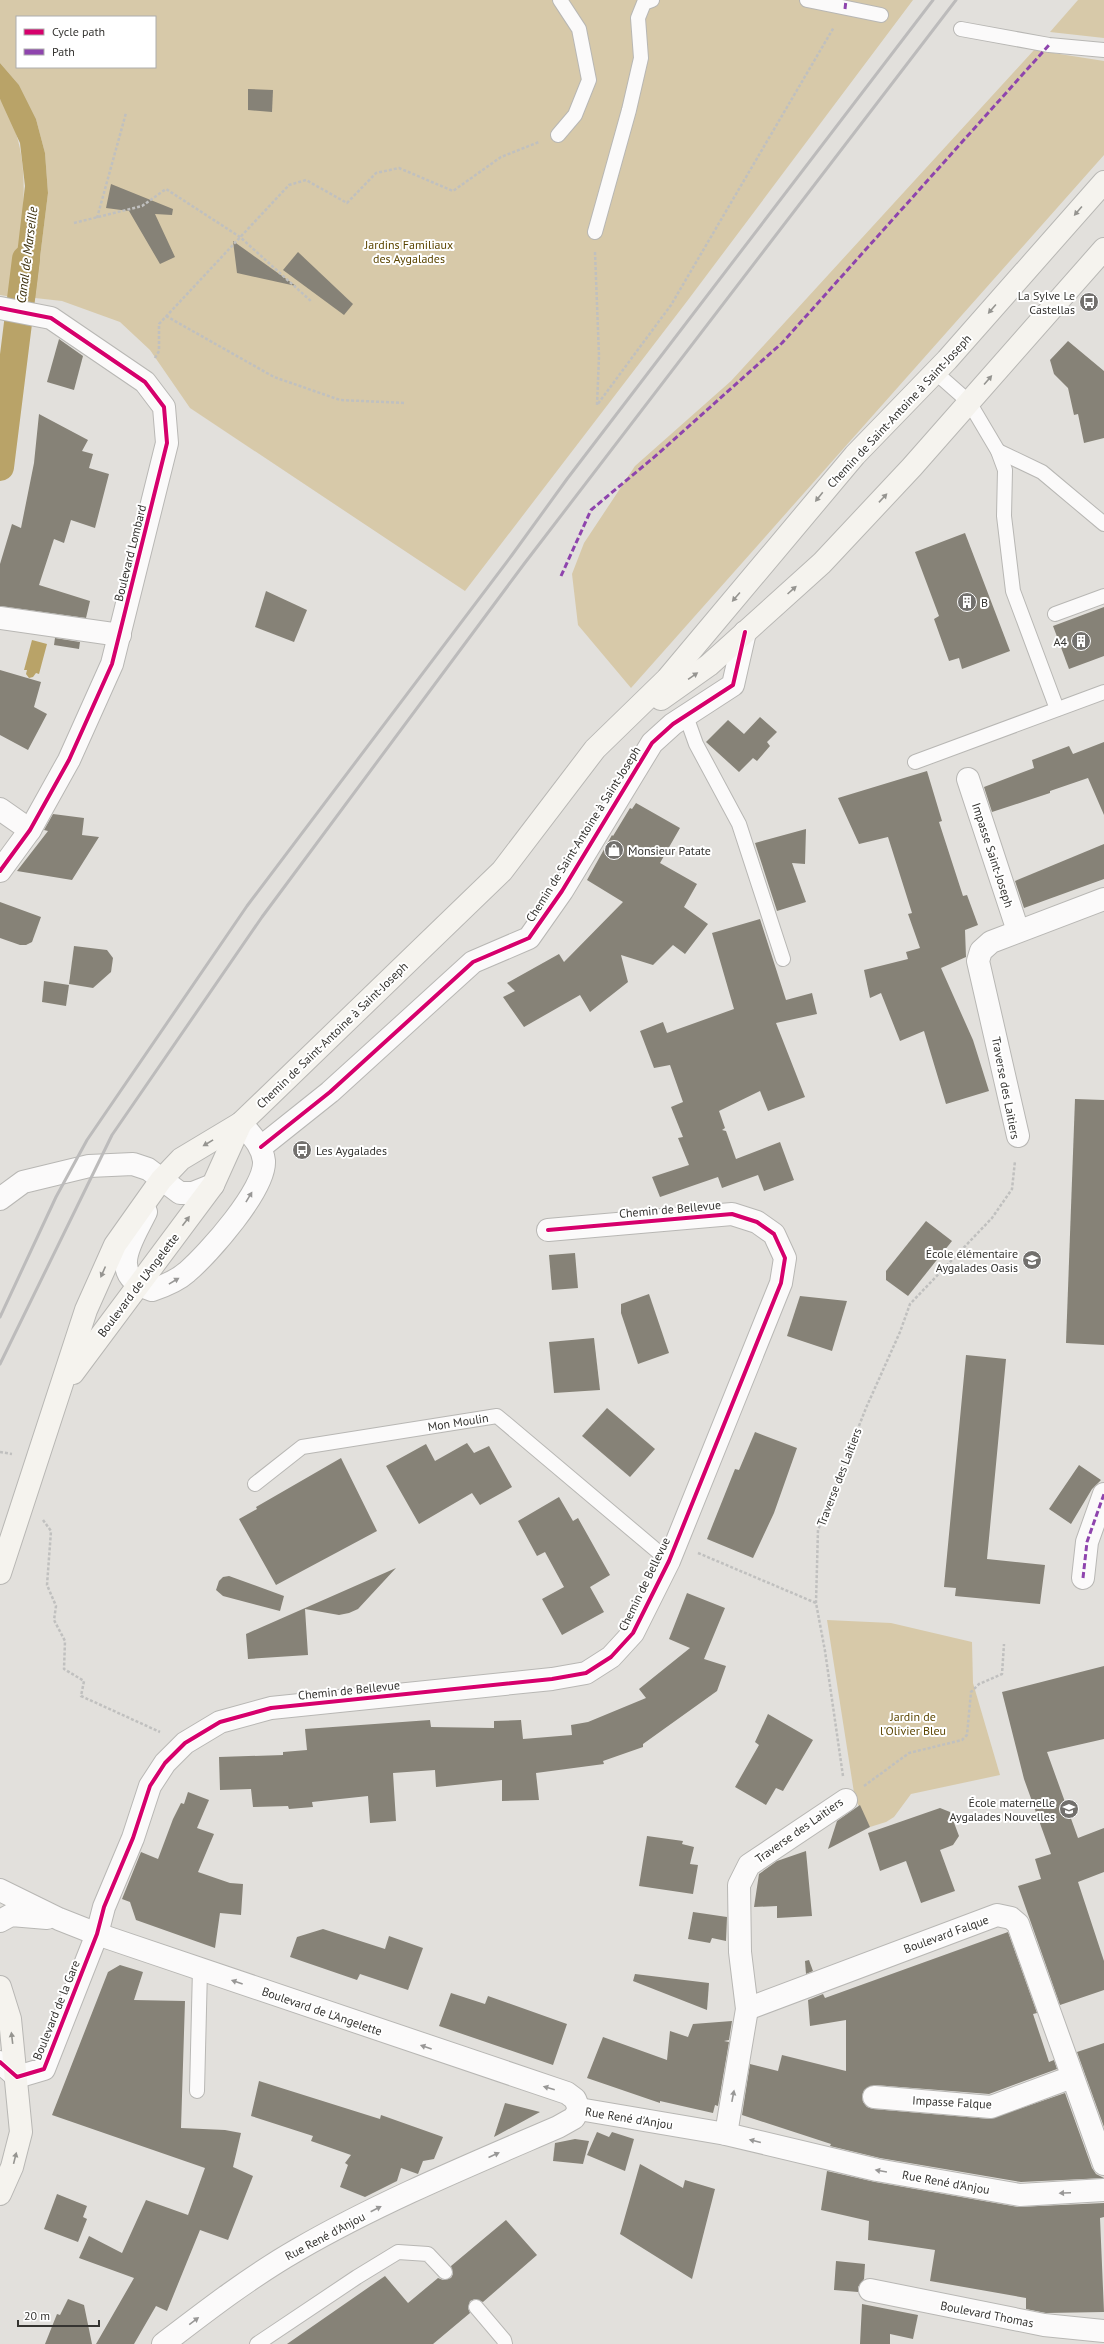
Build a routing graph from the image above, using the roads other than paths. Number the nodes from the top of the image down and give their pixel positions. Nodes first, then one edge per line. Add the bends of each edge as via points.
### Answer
1 (560, 0) edge
2 (652, 0) edge
3 (807, 0) edge
4 (881, 15) dead end
5 (961, 28) dead end
6 (1104, 50) edge
7 (558, 135) road end
8 (1104, 182) edge
9 (595, 232) road end
10 (1104, 249) edge
11 (0, 308) edge
12 (935, 372) junction
13 (969, 402) junction
14 (998, 451) junction
15 (1104, 524) edge
16 (1104, 596) edge
17 (1055, 614) dead end
18 (0, 618) edge
19 (746, 632) junction
20 (120, 635) junction
21 (670, 685) junction
22 (1104, 692) edge
23 (1057, 709) junction
24 (686, 716) junction
25 (915, 762) dead end
26 (968, 779) dead end
27 (0, 809) edge
28 (30, 830) junction
29 (0, 871) edge
30 (1104, 899) edge
31 (1018, 931) junction
32 (782, 959) dead end
33 (241, 1123) junction
34 (1018, 1136) road end
35 (261, 1147) junction
36 (161, 1180) junction
37 (213, 1184) junction
38 (0, 1199) edge
39 (548, 1230) dead end
40 (138, 1286) junction
41 (63, 1386) junction
42 (255, 1484) dead end
43 (1104, 1494) edge
44 (672, 1552) junction
45 (0, 1573) edge
46 (1083, 1578) dead end
47 (846, 1800) road end
48 (0, 1890) edge
49 (59, 1919) junction
50 (0, 1921) edge
51 (97, 1934) junction
52 (200, 1969) junction
53 (0, 1986) edge
54 (747, 2009) junction
55 (0, 2062) edge
56 (17, 2077) junction
57 (1072, 2077) junction
58 (197, 2091) dead end
59 (874, 2097) dead end
60 (578, 2109) junction
61 (726, 2134) junction
62 (1104, 2164) edge
63 (1104, 2190) edge
64 (0, 2194) edge
65 (445, 2272) dead end
66 (870, 2290) dead end
67 (476, 2308) dead end
68 (1104, 2331) edge
69 (163, 2344) edge
70 (257, 2344) edge
71 (505, 2344) edge

1 - 7 lane via 579,29 589,80 575,116
2 - 9 lane via 644,3 638,18 640,58 629,110
3 - 4 lane
5 - 6 lane via 1049,45
8 -> 12 main road, Chemin de Saint-Antoine à Saint-Joseph
13 -> 10 main road, Chemin de Saint-Antoine à Saint-Joseph
11 - 20 street, Boulevard Lombard via 51,318 145,382 164,407 167,443
12 - 13 lane
12 -> 21 main road, Chemin de Saint-Antoine à Saint-Joseph via 855,455
13 - 14 lane
19 -> 13 main road, Chemin de Saint-Antoine à Saint-Joseph via 822,564
14 - 15 lane via 1042,472
14 - 23 lane via 1005,470 1004,516 1013,590
16 - 17 lane
18 - 20 street
21 -> 19 main road, Chemin de Saint-Antoine à Saint-Joseph via 709,665
19 - 24 street, Chemin de Saint-Antoine à Saint-Joseph via 733,685
20 - 28 street, Boulevard Lombard via 112,664 69,760
21 - 24 street
21 - 33 main road, Chemin de Saint-Antoine à Saint-Joseph via 595,749 502,871
22 - 23 lane
23 - 25 lane
24 - 32 lane via 696,744 739,824
24 - 35 street, Chemin de Saint-Antoine à Saint-Joseph via 652,743 562,891 529,938 473,962 330,1092
26 - 31 street, Impasse Saint-Joseph
27 - 28 street
28 - 29 street, Boulevard Lombard
30 - 31 street, Traverse des Laitiers
31 - 34 street, Traverse des Laitiers via 991,942 981,951 978,961
33 - 35 street
33 -> 36 main road, Chemin de Saint-Antoine à Saint-Joseph via 181,1159
33 - 37 main road, Boulevard de L'Angelette
40 -> 35 street via 152,1290 186,1273 230,1229 257,1183 264,1163
36 - 37 street via 180,1193 193,1193
36 - 38 street via 148,1169 133,1164 89,1166 23,1182
36 - 40 street via 124,1257 129,1274
36 -> 41 main road, Boulevard de L'Angelette via 115,1245 86,1310
40 -> 37 main road, Boulevard de L'Angelette
39 - 44 street, Chemin de Bellevue via 732,1214 757,1222 774,1234 785,1258 781,1283
40 - 41 main road, Boulevard de L'Angelette
41 - 45 main road, Boulevard de L'Angelette
42 - 44 lane, Mon Moulin via 302,1447 497,1416
43 - 46 street via 1087,1542
44 - 51 street, Chemin de Bellevue via 633,1634 610,1657 586,1673 552,1679 271,1708 220,1722 185,1743 165,1763 150,1786 133,1838 104,1907
47 - 54 street, Traverse des Laitiers via 750,1865 739,1885 740,1952
48 - 49 street, Boulevard de L'Angelette
49 - 50 street, Boulevard de L'Angelette via 11,1915
49 - 51 street, Boulevard de L'Angelette
51 - 52 street, Boulevard de L'Angelette
51 - 56 street, Boulevard de la Gare via 44,2069
52 - 58 lane
60 -> 52 street, Boulevard de L'Angelette via 575,2099 567,2093
56 -> 53 main road, Boulevard de la Gare via 10,2019
54 - 57 street, Boulevard Falque via 997,1915 1011,1918 1018,1924
61 -> 54 street, Traverse des Laitiers
55 - 56 street
64 -> 56 main road, Boulevard de la Gare via 12,2167 21,2132
57 - 59 street, Impasse Falque via 991,2107
57 - 62 street, Boulevard Falque
60 - 61 street, Rue René d'Anjou
69 -> 60 street, Rue René d'Anjou via 234,2290 297,2250 424,2185 574,2118
63 -> 61 street, Rue René d'Anjou via 1020,2195 876,2170
65 - 70 lane via 428,2254 398,2252
66 - 68 street, Boulevard Thomas via 1044,2325
67 - 71 lane

